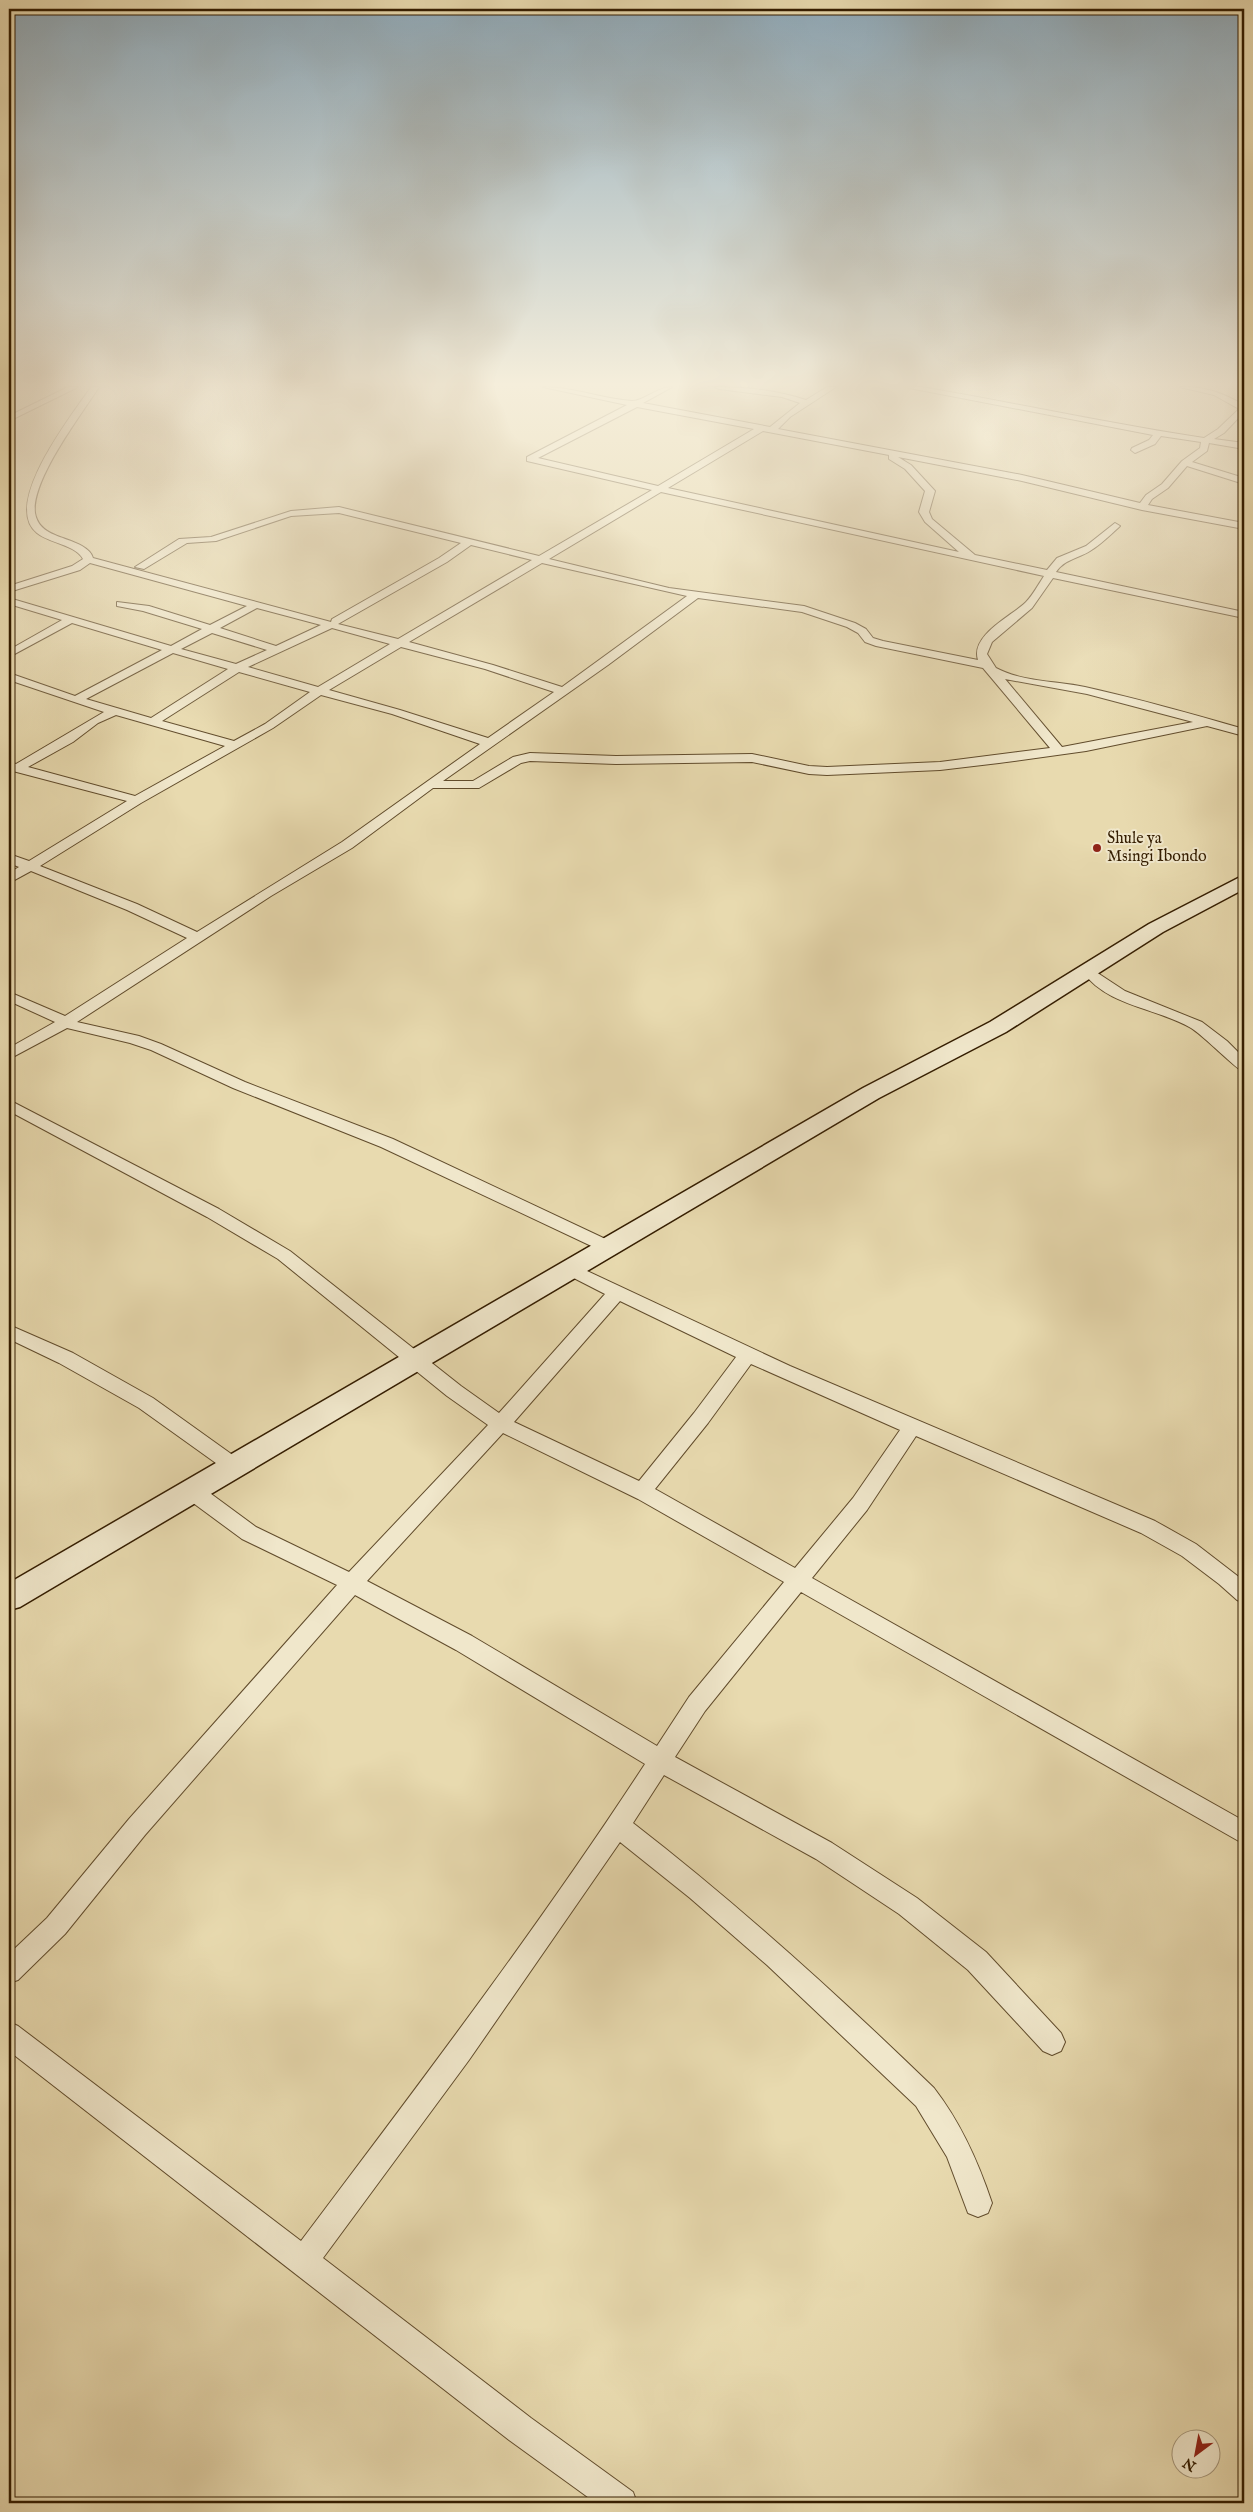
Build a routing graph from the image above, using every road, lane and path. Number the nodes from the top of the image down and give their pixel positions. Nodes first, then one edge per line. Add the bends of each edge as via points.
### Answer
1 (30, 504) edge
2 (635, 504) edge
3 (731, 504) edge
4 (926, 504) edge
5 (1131, 504) edge
6 (1144, 504) edge
7 (1142, 507) junction
8 (1115, 526) dead end
9 (1244, 526) edge
10 (469, 542) junction
11 (971, 557) junction
12 (88, 560) junction
13 (541, 561) junction
14 (140, 567) dead end
15 (1051, 574) junction
16 (9, 589) edge
17 (695, 595) junction
18 (9, 601) edge
19 (121, 604) dead end
20 (258, 604) junction
21 (1244, 615) edge
22 (72, 619) junction
23 (333, 623) junction
24 (210, 630) junction
25 (398, 644) junction
26 (173, 650) junction
27 (275, 650) junction
28 (9, 654) edge
29 (237, 668) junction
30 (989, 668) junction
31 (9, 676) edge
32 (562, 691) junction
33 (317, 692) junction
34 (76, 700) junction
35 (116, 711) junction
36 (154, 721) junction
37 (1205, 723) junction
38 (1244, 733) edge
39 (490, 743) junction
40 (236, 745) junction
41 (1058, 751) junction
42 (13, 767) edge
43 (430, 784) junction
44 (137, 800) junction
45 (9, 858) edge
46 (30, 865) junction
47 (9, 879) edge
48 (1244, 881) edge
49 (197, 937) junction
50 (1090, 972) junction
51 (9, 996) edge
52 (65, 1023) junction
53 (9, 1054) edge
54 (1244, 1067) edge
55 (9, 1105) edge
56 (608, 1247) junction
57 (570, 1269) junction
58 (617, 1293) junction
59 (9, 1331) edge
60 (748, 1354) junction
61 (416, 1360) junction
62 (499, 1423) junction
63 (912, 1427) junction
64 (234, 1466) junction
65 (192, 1491) junction
66 (642, 1491) junction
67 (800, 1579) junction
68 (352, 1583) junction
69 (1244, 1594) edge
70 (9, 1598) edge
71 (659, 1760) junction
72 (618, 1826) junction
73 (1244, 1833) edge
74 (9, 1971) edge
75 (9, 2036) edge
76 (1052, 2042) dead end
77 (978, 2203) dead end
78 (303, 2262) junction
79 (622, 2503) edge

1 - 12 street via 30,517 35,527 81,549
2 - 13 street
3 - 11 street
4 - 11 street via 924,512 928,520
5 - 7 street
6 - 7 street
7 - 9 street
8 - 15 street via 1086,549 1061,560
10 - 13 street
10 - 14 street via 357,514 317,509 239,528 213,539 180,541
10 - 23 street via 444,560
11 - 15 street
12 - 16 street via 76,568
12 - 20 street
13 - 17 street
13 - 25 street
15 - 21 street
15 - 30 street via 1042,591 1028,606 986,642 982,656
17 - 30 street via 804,609 851,625 880,644
17 - 32 street via 604,664
18 - 22 street
19 - 24 street via 145,608
20 - 23 street
20 - 24 street
22 - 26 street
22 - 28 street
23 - 25 street
23 - 27 street
24 - 26 street
24 - 27 street
25 - 32 street via 489,666
25 - 33 street
26 - 29 street
26 - 34 street
27 - 29 street
29 - 33 street
29 - 36 street
30 - 37 street via 1037,683 1143,704
30 - 41 street
31 - 34 street
32 - 39 street
33 - 39 street via 396,712
33 - 40 street
34 - 35 street
35 - 36 street
35 - 42 street
36 - 40 street
37 - 38 street
37 - 41 street
39 - 43 street
40 - 44 street
41 - 43 street via 940,766 827,771 737,757 616,760 530,757 513,762 475,785
42 - 44 street
43 - 49 street via 347,845
44 - 46 street
45 - 46 street
46 - 47 street
46 - 49 street
48 - 50 main road via 1156,928
49 - 52 street
50 - 54 street via 1100,983 1124,998 1177,1016 1204,1031 1232,1052
50 - 56 main road via 998,1027 871,1093
51 - 52 street
52 - 53 street
52 - 56 street via 156,1047 239,1085 387,1143
55 - 61 street via 213,1213 284,1255
56 - 57 main road
57 - 58 street
57 - 61 main road
58 - 60 street
58 - 62 street
59 - 64 street via 66,1358 146,1403
60 - 63 street
60 - 66 street
61 - 62 street
61 - 64 main road
62 - 66 street
62 - 68 street
63 - 67 street via 860,1504
63 - 69 street via 1160,1533 1203,1558
64 - 65 main road
65 - 68 street via 249,1533
65 - 70 main road
66 - 67 street
67 - 71 street via 697,1704
67 - 73 street
68 - 71 street via 552,1694
68 - 74 street via 137,1827 56,1926
71 - 72 street
71 - 76 street via 824,1851 908,1906 977,1961
72 - 77 street via 679,1872 769,1948 925,2097 945,2123
72 - 78 street via 460,2051
75 - 78 street via 138,2131
78 - 79 street

